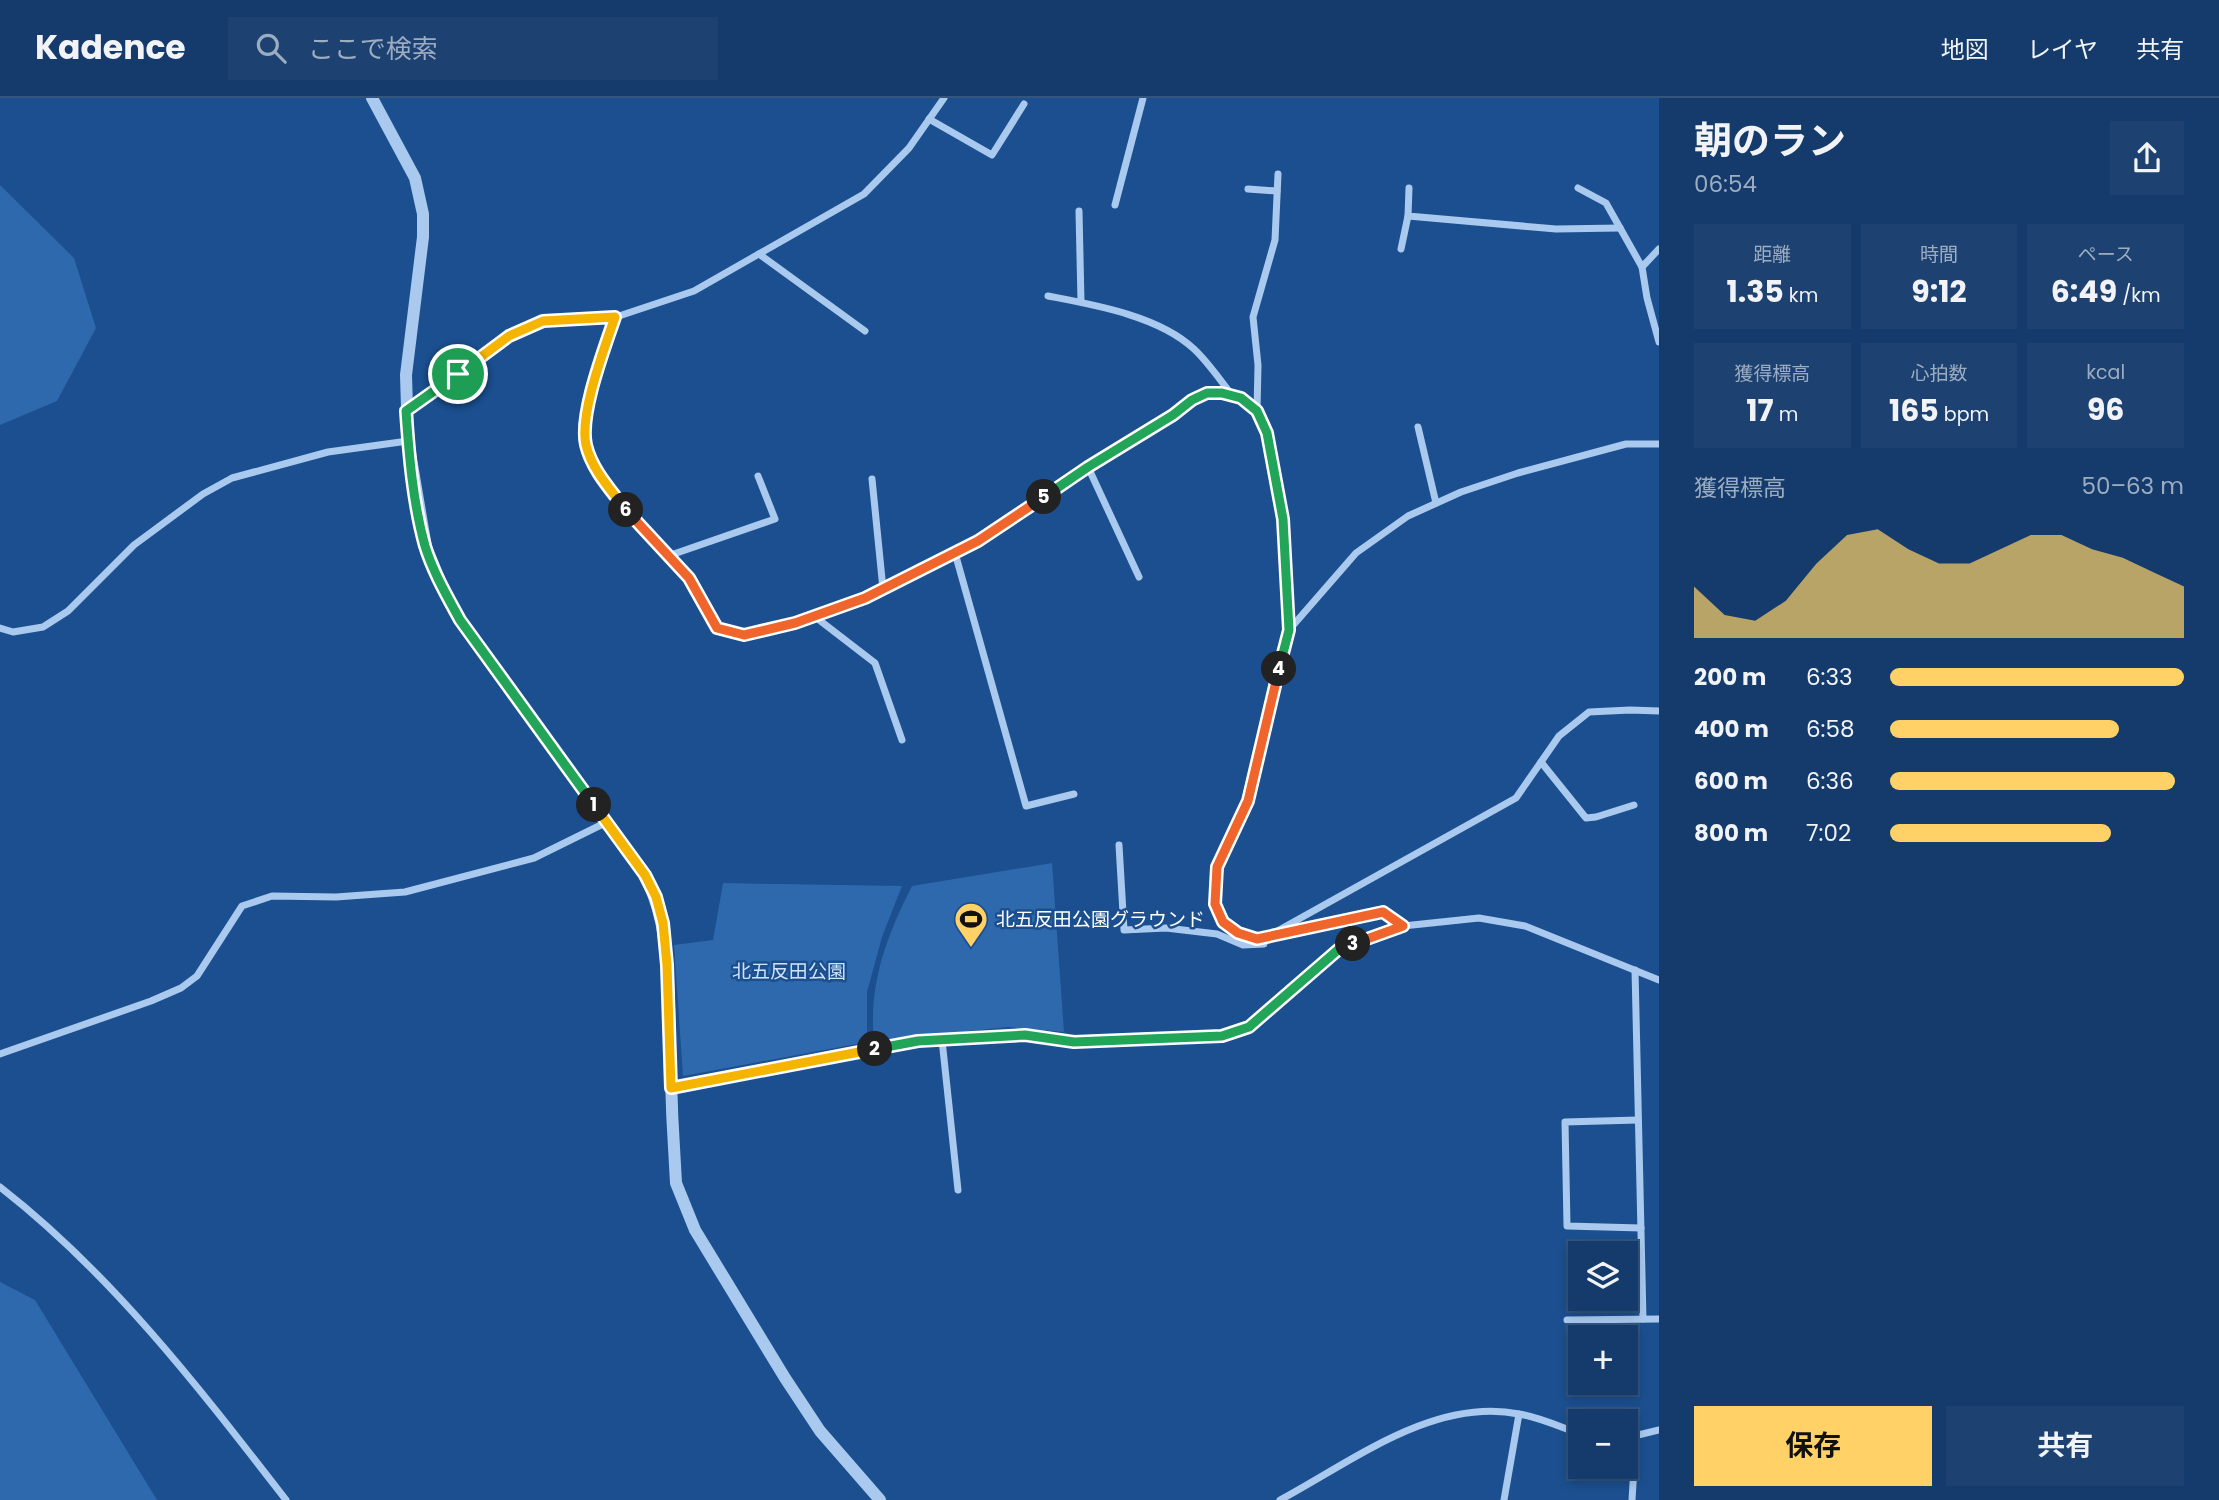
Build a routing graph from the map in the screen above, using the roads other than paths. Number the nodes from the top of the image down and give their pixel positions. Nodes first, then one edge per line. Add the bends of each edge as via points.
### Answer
1 (372, 98) edge
2 (944, 98) edge
3 (1143, 98) edge
4 (1024, 104) dead end
5 (929, 119) junction
6 (1278, 174) dead end
7 (1409, 188) dead end
8 (1578, 188) dead end
9 (1248, 189) dead end
10 (1277, 191) junction
11 (1115, 205) dead end
12 (1079, 211) dead end
13 (1408, 216) junction
14 (1620, 228) junction
15 (1401, 249) dead end
16 (1659, 249) edge
17 (759, 254) junction
18 (1642, 267) junction
19 (1048, 296) dead end
20 (1082, 302) junction
21 (615, 317) junction
22 (865, 331) dead end
23 (1659, 342) edge
24 (1232, 396) junction
25 (406, 411) junction
26 (1257, 411) junction
27 (1418, 427) dead end
28 (408, 441) junction
29 (1659, 444) edge
30 (1088, 467) junction
31 (758, 476) dead end
32 (872, 479) dead end
33 (1436, 503) junction
34 (955, 553) junction
35 (668, 556) junction
36 (1139, 577) dead end
37 (883, 589) junction
38 (814, 616) junction
39 (0, 628) edge
40 (1289, 630) junction
41 (1659, 711) edge
42 (902, 740) dead end
43 (1541, 762) junction
44 (1074, 794) dead end
45 (1634, 805) dead end
46 (607, 822) junction
47 (1119, 845) dead end
48 (1266, 936) junction
49 (1635, 970) junction
50 (1659, 980) edge
51 (942, 1040) junction
52 (0, 1054) edge
53 (671, 1088) junction
54 (1638, 1120) junction
55 (0, 1187) edge
56 (958, 1190) dead end
57 (1641, 1228) junction
58 (1643, 1319) junction
59 (1659, 1319) edge
60 (1567, 1320) dead end
61 (1520, 1414) junction
62 (1568, 1430) edge
63 (1659, 1430) edge
64 (1638, 1435) edge
65 (1633, 1479) edge
66 (286, 1500) edge
67 (880, 1500) edge
68 (1280, 1500) edge
69 (1504, 1500) edge
70 (1632, 1500) edge

1 - 25 street via 415,178 423,214
2 - 5 street
3 - 11 street
4 - 5 street via 992,155
5 - 17 street via 909,148 864,194
6 - 10 street
7 - 13 street
8 - 14 street via 1606,204
9 - 10 street
10 - 26 street via 1275,240 1254,317
12 - 20 street
13 - 14 street via 1556,229
13 - 15 street
14 - 18 street
16 - 18 street
17 - 21 street via 694,290
17 - 22 street
18 - 23 street
19 - 20 street
20 - 24 street via 1167,329 1195,349
21 - 25 street via 543,321 509,336
21 - 35 street via 597,367 585,443 597,472
24 - 26 street
24 - 30 street via 1207,393
25 - 28 street
26 - 40 street via 1267,433 1283,519
27 - 33 street
28 - 39 street via 328,452 232,478 134,545 68,611 43,628 13,632
28 - 46 street via 426,547 442,586 460,620
29 - 33 street via 1626,444 1518,473
30 - 34 street
30 - 36 street
31 - 35 street via 775,519
32 - 37 street
33 - 40 street via 1408,516 1356,553
34 - 37 street
34 - 44 street via 1026,806
35 - 38 street via 689,578 717,628 744,635
37 - 38 street
38 - 42 street via 875,663
40 - 48 street via 1248,801 1217,867 1215,904 1223,922 1238,933 1257,939
41 - 43 street via 1589,712 1559,736
43 - 45 street via 1586,818
43 - 48 street via 1516,798
46 - 52 street via 534,858 405,892 272,896 242,906 197,976 181,988
46 - 53 street via 645,875 663,923
47 - 48 street via 1124,930 1166,928 1217,934 1243,945 1264,944
49 - 50 street
49 - 51 street via 1525,926 1479,918 1403,926 1339,949 1249,1027 1222,1036 1074,1042 1025,1035
49 - 54 street
51 - 53 street
51 - 56 street
53 - 67 street via 676,1183 695,1230 820,1431
54 - 57 street
54 - 57 street via 1565,1122 1567,1226
55 - 66 street via 85,1263 191,1378
57 - 58 street
58 - 59 street
58 - 60 street
61 - 62 street
61 - 68 street via 1456,1413 1409,1429
61 - 69 street
63 - 64 street
65 - 70 street

